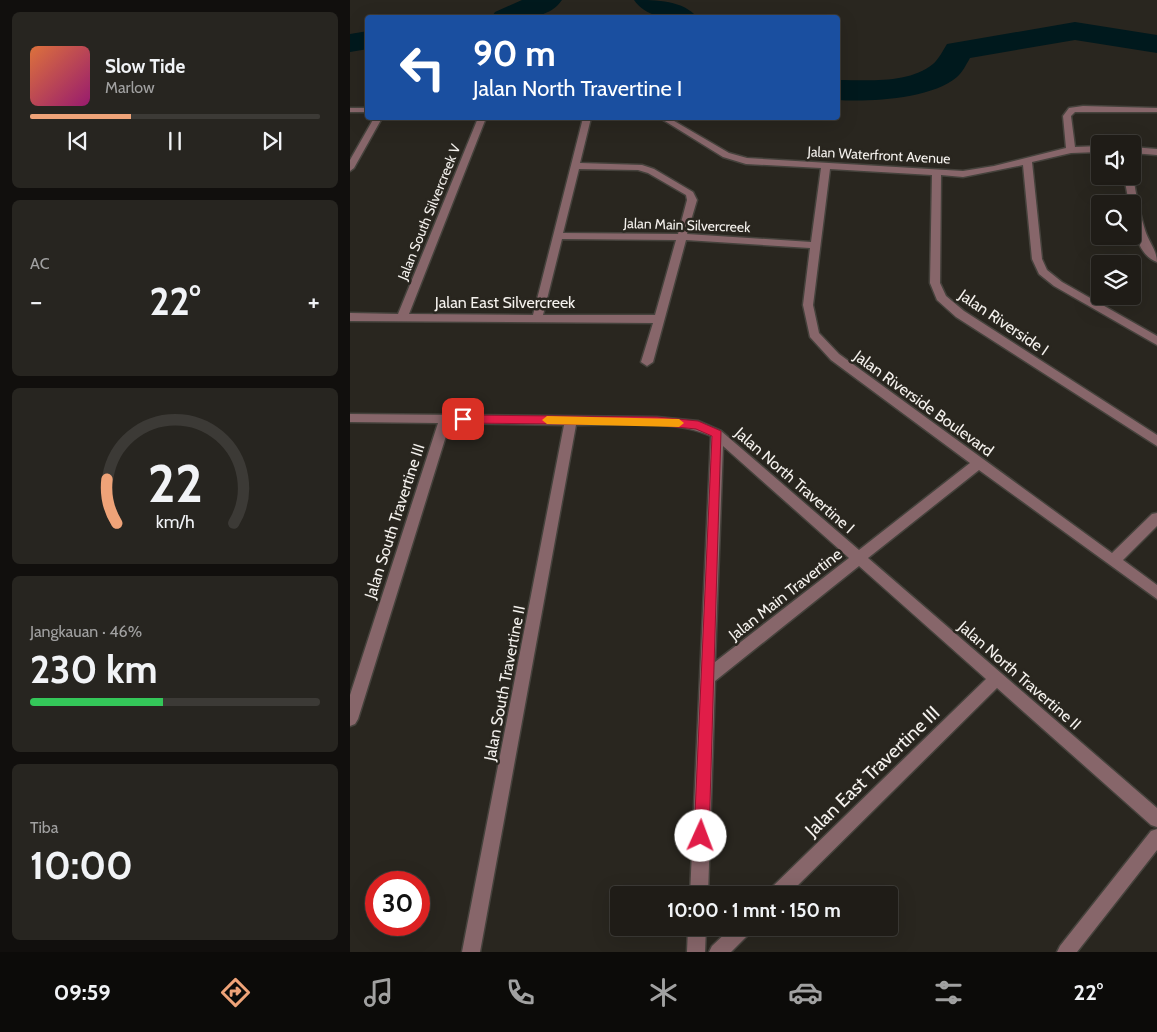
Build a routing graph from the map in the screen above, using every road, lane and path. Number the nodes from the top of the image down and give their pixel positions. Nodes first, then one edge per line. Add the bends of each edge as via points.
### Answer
1 (350, 110) edge
2 (365, 110) edge
3 (1157, 110) edge
4 (377, 120) edge
5 (481, 120) edge
6 (586, 120) edge
7 (667, 120) edge
8 (1091, 149) edge
9 (1071, 150) junction
10 (1141, 151) edge
11 (1157, 152) edge
12 (1027, 161) junction
13 (575, 166) junction
14 (826, 166) junction
15 (350, 168) edge
16 (937, 172) junction
17 (1130, 185) edge
18 (557, 236) junction
19 (682, 237) junction
20 (816, 246) junction
21 (1157, 259) edge
22 (350, 317) edge
23 (402, 317) junction
24 (537, 318) junction
25 (659, 319) junction
26 (1157, 341) edge
27 (647, 362) dead end
28 (350, 418) edge
29 (445, 419) junction
30 (571, 420) junction
31 (717, 434) junction
32 (1157, 441) edge
33 (979, 463) junction
34 (1157, 518) edge
35 (859, 558) junction
36 (1113, 561) junction
37 (1157, 593) edge
38 (708, 678) junction
39 (997, 678) junction
40 (350, 719) edge
41 (1157, 819) edge
42 (1157, 837) edge
43 (699, 886) edge
44 (785, 886) edge
45 (697, 936) edge
46 (735, 936) edge
47 (471, 952) edge
48 (696, 952) edge
49 (718, 952) edge
50 (1066, 952) edge

1 - 2 street
3 - 9 street via 1072,110 1068,116
4 - 15 street
5 - 23 street, Jalan South Silvercreek V
6 - 13 street
7 - 14 street, Jalan Waterfront Avenue via 726,155
8 - 9 street, Jalan Waterfront Avenue
9 - 12 street, Jalan Waterfront Avenue
10 - 11 street
12 - 16 street, Jalan Waterfront Avenue via 971,173
12 - 26 street via 1037,259 1043,272
13 - 18 street
13 - 19 street via 640,168 690,194 692,200
14 - 16 street, Jalan Waterfront Avenue
14 - 20 street, Jalan Riverside Boulevard
16 - 32 street, Jalan Riverside I via 935,283 942,298 960,314
17 - 21 street via 1142,236
18 - 19 street, Jalan Main Silvercreek
18 - 24 street
19 - 20 street, Jalan Main Silvercreek
19 - 25 street
20 - 33 street, Jalan Riverside Boulevard via 808,305 814,334 835,357
22 - 23 street, Jalan East Silvercreek
23 - 24 street, Jalan East Silvercreek
24 - 25 street, Jalan East Silvercreek
25 - 27 street
28 - 29 street, Jalan North Travertine I
29 - 30 street, Jalan North Travertine I
29 - 40 street, Jalan South Travertine III
30 - 31 street, Jalan North Travertine I via 657,421 698,425
30 - 47 street, Jalan South Travertine II
31 - 35 street, Jalan North Travertine I
31 - 38 street
33 - 35 street, Jalan Main Travertine
33 - 36 street, Jalan Riverside Boulevard
34 - 36 street
35 - 38 street, Jalan Main Travertine
35 - 39 street, Jalan North Travertine II
36 - 37 street, Jalan Riverside Boulevard
38 - 43 street
39 - 41 street, Jalan North Travertine II
39 - 44 street, Jalan East Travertine III
42 - 50 street
45 - 48 street
46 - 49 street

